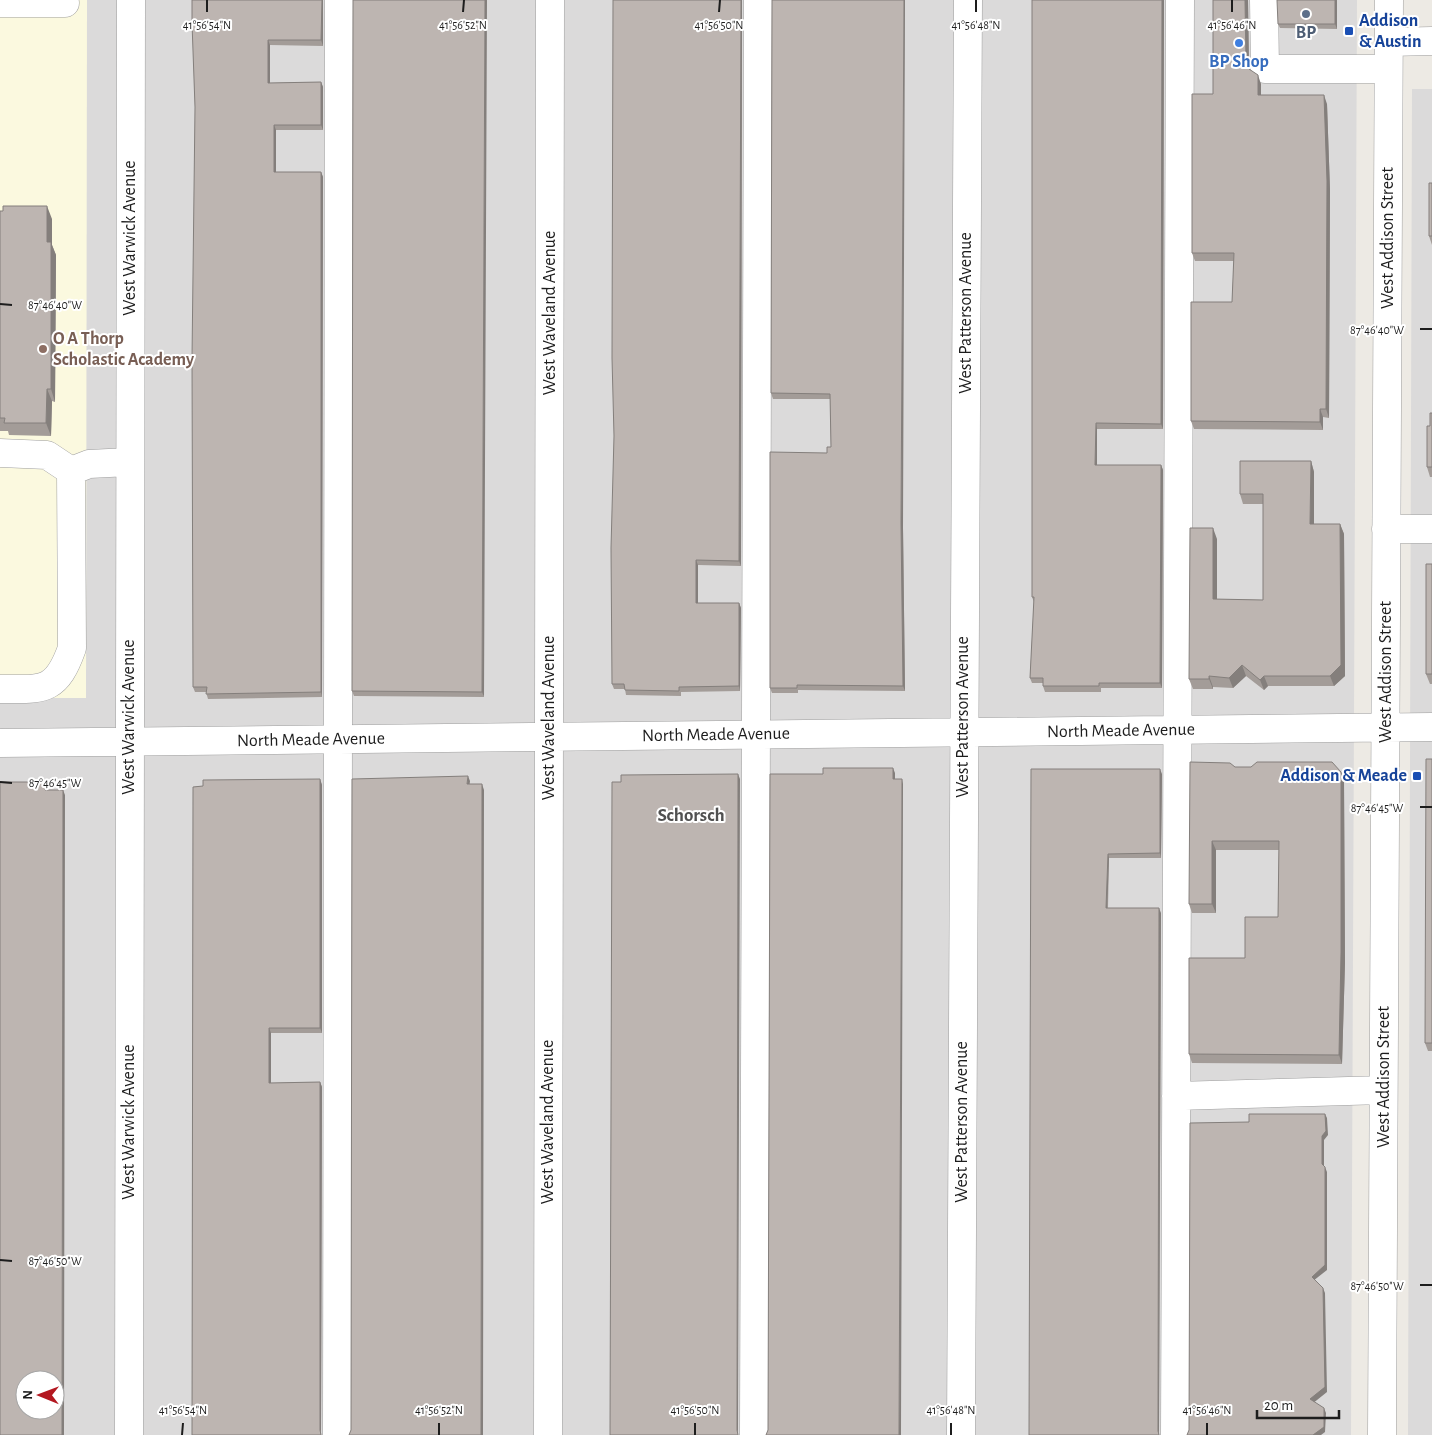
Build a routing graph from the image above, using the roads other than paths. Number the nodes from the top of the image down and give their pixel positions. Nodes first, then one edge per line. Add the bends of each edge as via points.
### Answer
1 (131, 0) edge
2 (340, 0) edge
3 (550, 0) edge
4 (758, 0) edge
5 (968, 0) edge
6 (1180, 0) edge
7 (1264, 0) edge
8 (1389, 0) edge
9 (0, 3) edge
10 (65, 3) dead end
11 (1432, 41) edge
12 (1389, 42) junction
13 (1388, 69) junction
14 (0, 452) edge
15 (130, 462) junction
16 (71, 471) junction
17 (1386, 529) junction
18 (1432, 529) edge
19 (0, 689) edge
20 (1432, 727) edge
21 (1385, 728) junction
22 (1177, 730) junction
23 (963, 733) junction
24 (756, 735) junction
25 (549, 737) junction
26 (338, 740) junction
27 (129, 742) junction
28 (0, 743) edge
29 (1384, 1090) junction
30 (1176, 1096) junction
31 (129, 1435) edge
32 (337, 1435) edge
33 (548, 1435) edge
34 (754, 1435) edge
35 (961, 1435) edge
36 (1175, 1435) edge
37 (1382, 1435) edge

1 - 15 street, West Warwick Avenue
2 - 26 street
3 - 25 street, West Waveland Avenue
4 - 24 street
5 - 23 street, West Patterson Avenue
6 - 22 street
7 - 13 street via 1265,69
8 - 12 street, West Addison Street
9 - 10 street
11 - 12 street
12 - 13 street, West Addison Street
13 - 17 street, West Addison Street
14 - 16 street via 47,455
15 - 16 street via 89,464
15 - 27 street, West Warwick Avenue
16 - 19 street via 72,648 65,668 55,681 44,688
17 - 18 street
17 - 21 street, West Addison Street
20 - 21 street, North Meade Avenue
21 - 22 street, North Meade Avenue
21 - 29 street, West Addison Street
22 - 23 street, North Meade Avenue
22 - 30 street
23 - 24 street, North Meade Avenue
23 - 35 street, West Patterson Avenue
24 - 25 street, North Meade Avenue
24 - 34 street
25 - 26 street, North Meade Avenue
25 - 33 street, West Waveland Avenue
26 - 27 street, North Meade Avenue
26 - 32 street
27 - 28 street, North Meade Avenue
27 - 31 street, West Warwick Avenue
29 - 30 street
29 - 37 street, West Addison Street
30 - 36 street

